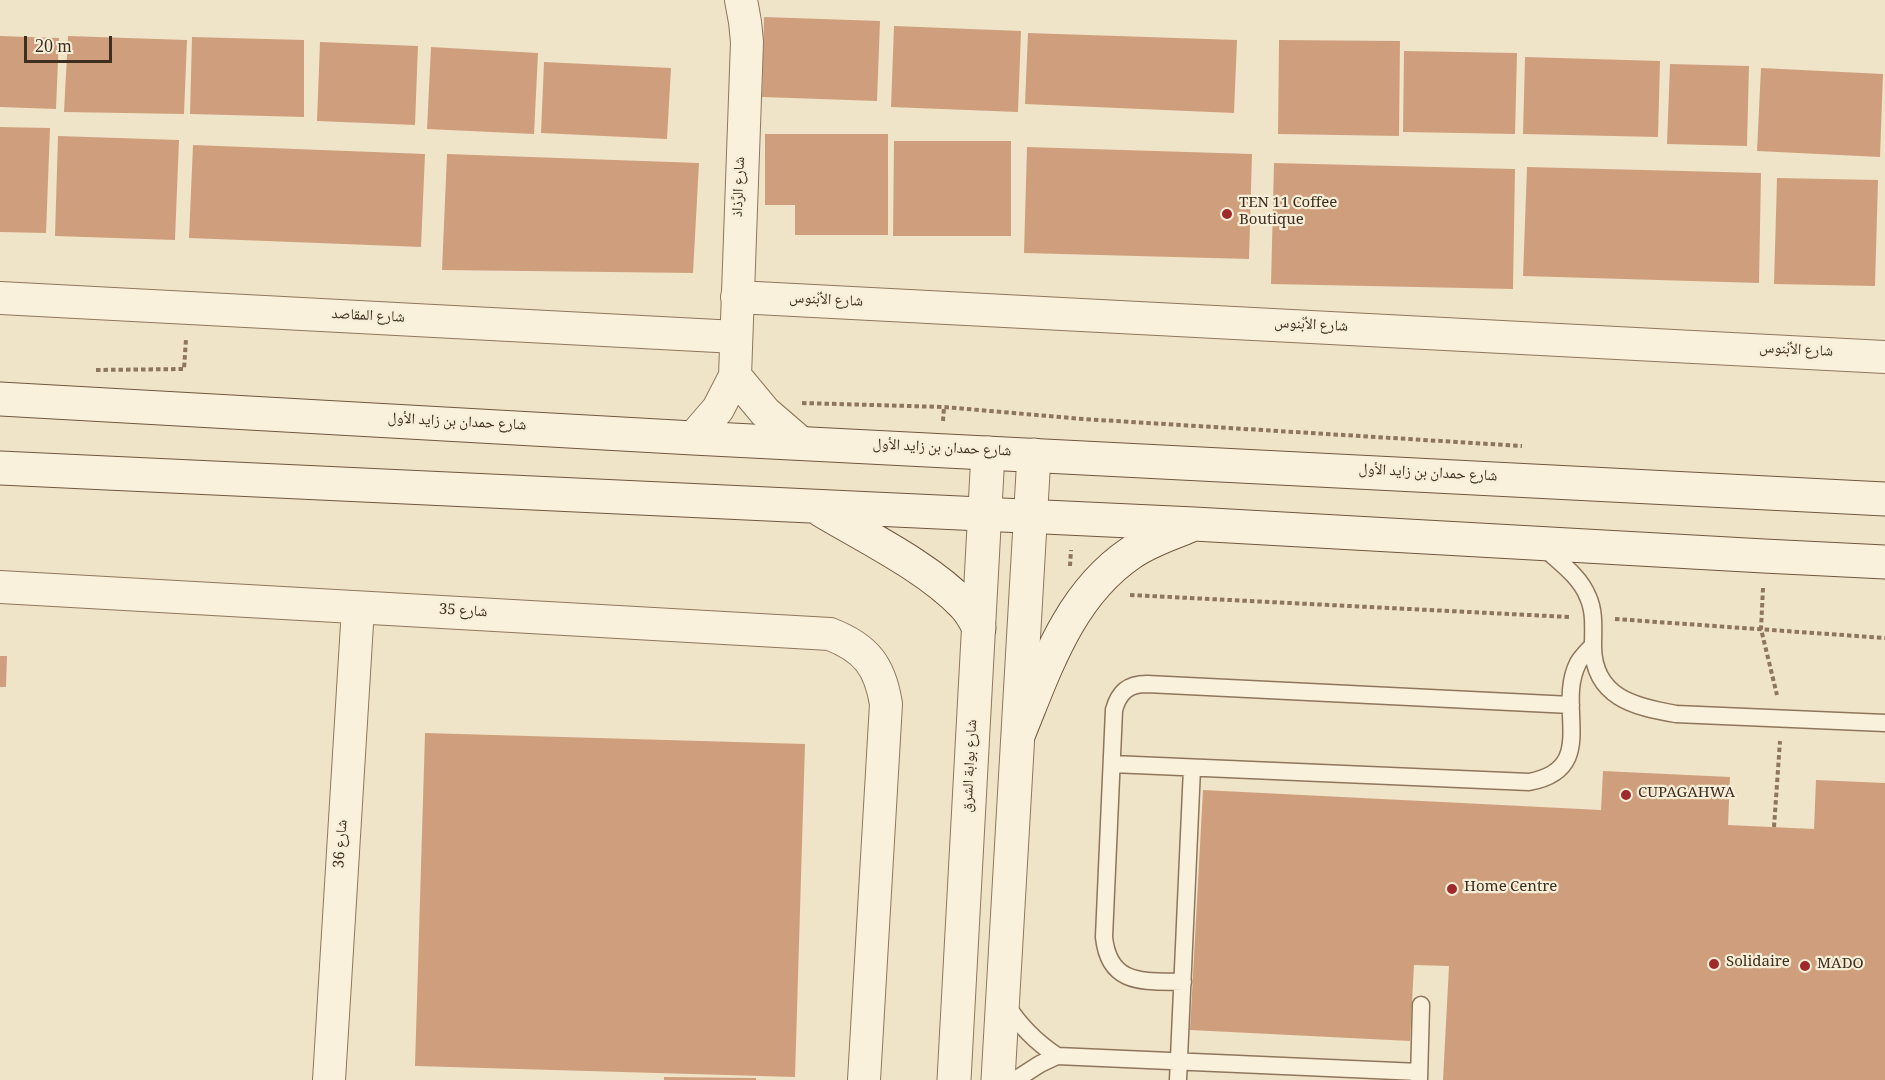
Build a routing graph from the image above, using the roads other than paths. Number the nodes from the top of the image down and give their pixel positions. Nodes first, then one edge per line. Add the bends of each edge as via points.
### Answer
1 (741, 0) edge
2 (737, 297) junction
3 (0, 298) edge
4 (736, 338) junction
5 (1885, 357) edge
6 (735, 375) junction
7 (0, 399) edge
8 (693, 438) junction
9 (801, 443) junction
10 (988, 453) junction
11 (1034, 455) junction
12 (0, 468) edge
13 (1885, 499) edge
14 (817, 507) junction
15 (984, 515) junction
16 (1030, 517) junction
17 (1194, 524) junction
18 (1539, 544) junction
19 (1885, 561) edge
20 (0, 587) edge
21 (358, 608) junction
22 (979, 628) junction
23 (1593, 645) junction
24 (1571, 705) junction
25 (1885, 723) edge
26 (1019, 733) junction
27 (1112, 764) junction
28 (1192, 768) junction
29 (1183, 982) junction
30 (1003, 1000) junction
31 (1421, 1005) dead end
32 (1057, 1056) junction
33 (1179, 1061) junction
34 (1261, 1072) edge
35 (949, 1073) edge
36 (1340, 1074) edge
37 (1419, 1076) edge
38 (329, 1080) edge
39 (864, 1080) edge
40 (998, 1080) edge
41 (1016, 1080) edge
42 (1178, 1080) edge

1 - 2 street, شارع الرَّذاذ via 747,42
2 - 4 street, شارع الرَّذاذ
2 - 5 street, شارع الأبْنوس
3 - 4 street, شارع المقاصد
4 - 6 street, شارع الرَّذاذ
6 - 8 street, شارع الرَّذاذ via 718,409
6 - 9 street via 756,402
7 - 8 main road, شارع حمدان بن زايد الأول
8 - 9 main road, شارع حمدان بن زايد الأول
9 - 10 main road, شارع حمدان بن زايد الأول
10 - 11 main road, شارع حمدان بن زايد الأول
10 - 15 main road, شارع بوابة الشرق
11 - 13 main road, شارع حمدان بن زايد الأول
11 - 16 main road
12 - 14 main road
14 - 15 main road
14 - 22 main road via 943,585 966,606
15 - 16 main road
15 - 22 main road, شارع بوابة الشرق
16 - 17 main road
16 - 26 main road
17 - 18 main road
17 - 26 main road via 1133,551 1107,571 1082,599 1055,644
18 - 19 main road
18 - 23 lane via 1580,582 1589,598
20 - 21 street, شارع 35
21 - 38 street, شارع 36
21 - 39 street, شارع 35 via 830,634 862,651 875,666 886,704
22 - 35 main road, شارع بوابة الشرق
23 - 24 lane via 1578,664
23 - 25 lane via 1598,676 1609,690 1650,709 1676,714
24 - 27 lane via 1135,684 1117,699
24 - 28 lane via 1572,740 1565,763 1546,779 1529,782
26 - 30 main road
27 - 28 lane
27 - 29 lane via 1105,950 1110,962 1126,977
28 - 29 lane
29 - 33 lane
30 - 32 lane via 1026,1031
30 - 40 main road
31 - 37 lane
32 - 33 lane
32 - 41 lane
33 - 34 lane
33 - 42 lane
34 - 36 lane
36 - 37 lane

